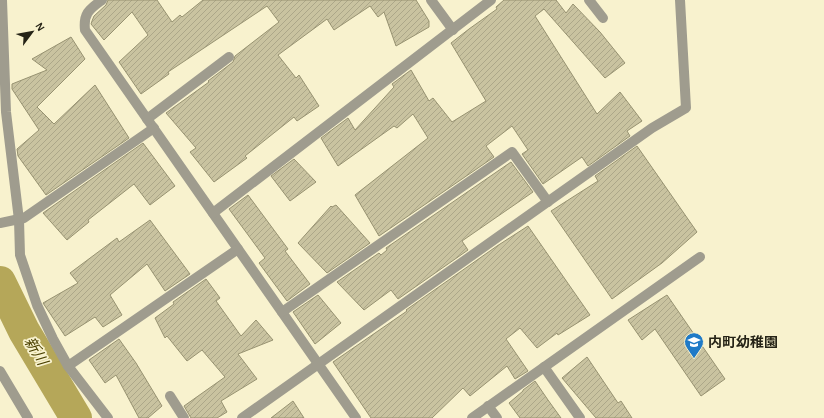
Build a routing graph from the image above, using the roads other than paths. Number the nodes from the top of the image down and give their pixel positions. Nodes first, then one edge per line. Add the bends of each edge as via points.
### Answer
1 (2, 0) edge
2 (102, 0) edge
3 (431, 0) edge
4 (491, 0) edge
5 (589, 0) edge
6 (680, 0) edge
7 (603, 18) dead end
8 (453, 30) junction
9 (229, 57) dead end
10 (147, 119) junction
11 (154, 128) junction
12 (548, 202) junction
13 (212, 212) junction
14 (17, 220) junction
15 (0, 223) edge
16 (238, 249) junction
17 (700, 257) dead end
18 (282, 312) junction
19 (319, 364) junction
20 (68, 366) junction
21 (544, 367) junction
22 (0, 371) edge
23 (170, 396) dead end
24 (488, 406) junction
25 (28, 418) edge
26 (108, 418) edge
27 (184, 418) edge
28 (242, 418) edge
29 (356, 418) edge
30 (472, 418) edge
31 (497, 418) edge
32 (580, 418) edge

1 - 14 street via 6,112
2 - 10 street via 87,13 84,21 85,30
3 - 8 street
4 - 8 street
5 - 7 street
6 - 12 street via 686,108 652,128
8 - 13 street
9 - 10 street
10 - 11 street
11 - 13 street
11 - 14 street via 24,218
12 - 18 street via 512,152
12 - 19 street
13 - 16 street
14 - 15 street
14 - 20 street via 20,255 37,305
16 - 18 street
16 - 20 street
17 - 21 street
18 - 19 street
19 - 28 street
19 - 29 street
20 - 26 street
21 - 24 street
21 - 32 street
22 - 25 street
23 - 27 street
24 - 30 street
24 - 31 street

